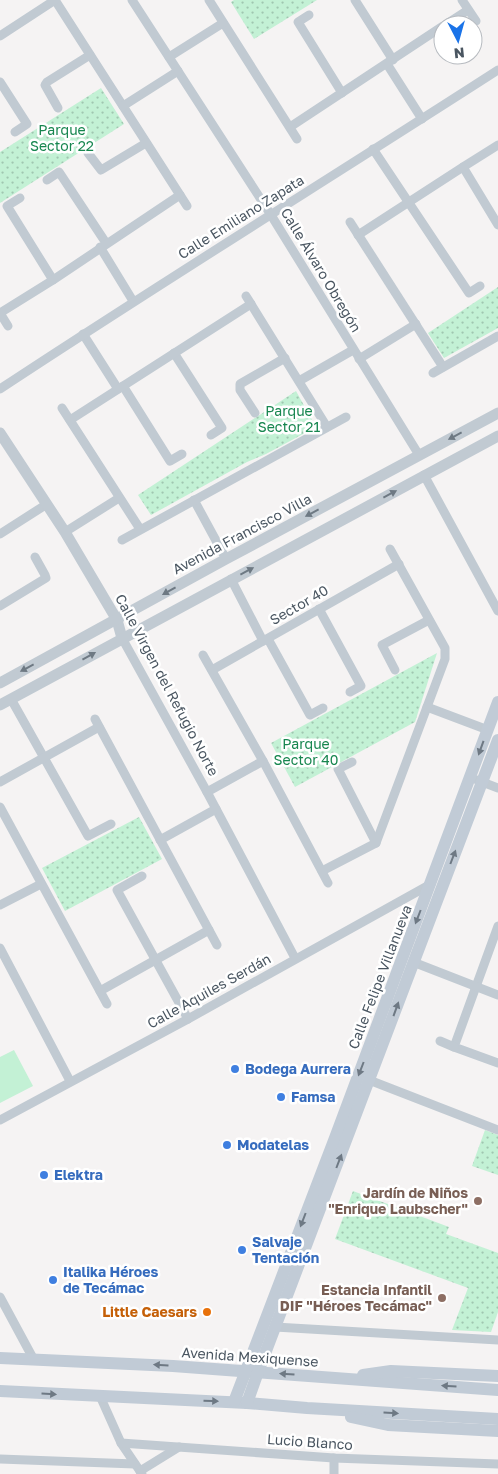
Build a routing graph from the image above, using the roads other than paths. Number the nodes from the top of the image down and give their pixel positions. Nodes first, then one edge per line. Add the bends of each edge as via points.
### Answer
1 (55, 0) edge
2 (132, 0) edge
3 (209, 0) edge
4 (355, 0) edge
5 (462, 0) edge
6 (468, 10) junction
7 (309, 15) dead end
8 (460, 15) edge
9 (472, 15) edge
10 (223, 23) junction
11 (433, 33) edge
12 (0, 36) edge
13 (90, 55) junction
14 (169, 57) junction
15 (390, 62) junction
16 (498, 70) edge
17 (178, 71) junction
18 (0, 82) edge
19 (342, 93) junction
20 (123, 106) junction
21 (58, 108) dead end
22 (422, 119) junction
23 (290, 128) junction
24 (15, 132) dead end
25 (297, 138) dead end
26 (146, 143) junction
27 (498, 145) edge
28 (374, 149) junction
29 (88, 153) dead end
30 (462, 166) junction
31 (47, 180) dead end
32 (180, 195) junction
33 (20, 198) dead end
34 (410, 202) junction
35 (187, 206) dead end
36 (271, 215) junction
37 (350, 222) dead end
38 (498, 225) edge
39 (358, 235) junction
40 (103, 245) junction
41 (53, 280) junction
42 (480, 286) dead end
43 (133, 301) junction
44 (416, 324) junction
45 (8, 326) dead end
46 (84, 334) junction
47 (497, 338) edge
48 (353, 350) junction
49 (174, 353) junction
50 (285, 358) junction
51 (359, 359) junction
52 (443, 367) junction
53 (433, 373) dead end
54 (299, 382) junction
55 (120, 388) junction
56 (0, 389) edge
57 (62, 408) dead end
58 (255, 413) dead end
59 (498, 413) edge
60 (346, 417) dead end
61 (70, 420) junction
62 (328, 427) junction
63 (0, 433) edge
64 (211, 435) dead end
65 (498, 436) edge
66 (182, 454) dead end
67 (419, 456) junction
68 (424, 475) junction
69 (119, 498) junction
70 (194, 500) junction
71 (47, 504) junction
72 (140, 530) junction
73 (65, 532) junction
74 (0, 534) edge
75 (122, 540) dead end
76 (390, 549) dead end
77 (35, 557) dead end
78 (226, 559) junction
79 (399, 564) junction
80 (231, 580) junction
81 (0, 606) edge
82 (319, 609) junction
83 (498, 611) edge
84 (117, 620) junction
85 (429, 620) junction
86 (122, 638) junction
87 (266, 640) junction
88 (203, 655) dead end
89 (212, 670) junction
90 (395, 670) dead end
91 (0, 683) edge
92 (350, 692) dead end
93 (11, 699) junction
94 (498, 702) edge
95 (0, 705) edge
96 (427, 707) junction
97 (323, 708) dead end
98 (488, 730) junction
99 (498, 740) edge
100 (45, 757) junction
101 (263, 761) junction
102 (352, 762) dead end
103 (476, 779) junction
104 (0, 782) edge
105 (498, 788) edge
106 (207, 792) junction
107 (0, 807) edge
108 (216, 809) junction
109 (111, 824) dead end
110 (160, 840) junction
111 (376, 843) junction
112 (322, 871) junction
113 (142, 876) dead end
114 (328, 883) dead end
115 (41, 884) junction
116 (430, 884) junction
117 (0, 905) edge
118 (498, 929) edge
119 (209, 930) junction
120 (217, 945) dead end
121 (413, 946) junction
122 (0, 948) edge
123 (295, 958) junction
124 (155, 961) junction
125 (413, 962) junction
126 (476, 986) junction
127 (100, 991) junction
128 (498, 995) edge
129 (107, 1004) dead end
130 (188, 1019) junction
131 (440, 1042) dead end
132 (454, 1047) junction
133 (498, 1063) edge
134 (369, 1080) junction
135 (70, 1081) junction
136 (0, 1120) edge
137 (498, 1130) edge
138 (0, 1297) edge
139 (275, 1327) junction
140 (497, 1338) edge
141 (0, 1358) edge
142 (34, 1360) junction
143 (251, 1371) junction
144 (498, 1376) edge
145 (338, 1378) junction
146 (498, 1390) edge
147 (0, 1392) edge
148 (100, 1396) junction
149 (234, 1402) junction
150 (247, 1403) junction
151 (307, 1408) junction
152 (498, 1419) edge
153 (498, 1431) edge
154 (121, 1443) junction
155 (180, 1447) junction
156 (334, 1458) junction
157 (0, 1459) edge
158 (498, 1464) edge
159 (139, 1470) edge
160 (334, 1474) edge

1 - 12 street
1 - 13 street
2 - 14 street, Calle Álvaro Obregón
3 - 10 street
4 - 15 street
5 - 6 street
6 - 8 street
6 - 9 street
7 - 19 street via 298,22
10 - 14 street
10 - 23 street
11 - 15 street
13 - 20 street
13 - 21 street via 45,85
14 - 17 street, Calle Álvaro Obregón
15 - 19 street
15 - 22 street
16 - 22 street, Calle Emiliano Zapata
17 - 20 street
17 - 36 street, Calle Álvaro Obregón
18 - 24 street via 27,124
19 - 23 street
20 - 26 street
22 - 28 street, Calle Emiliano Zapata
23 - 25 street
26 - 29 street via 101,170
26 - 32 street
27 - 30 street
28 - 34 street
28 - 36 street, Calle Emiliano Zapata
30 - 34 street
30 - 38 street
31 - 40 street via 59,172
32 - 35 street
32 - 40 street
33 - 41 street via 7,206
34 - 39 street
34 - 42 street via 469,293
36 - 43 street, Calle Emiliano Zapata
36 - 48 street, Calle Álvaro Obregón
37 - 39 street
39 - 44 street
40 - 41 street
40 - 43 street
41 - 45 street via 0,313
43 - 46 street, Calle Emiliano Zapata
44 - 51 street
44 - 52 street
46 - 55 street
46 - 56 street, Calle Emiliano Zapata
47 - 52 street
48 - 51 street, Calle Álvaro Obregón
48 - 54 street
49 - 50 street via 249,300
49 - 55 street
49 - 64 street via 222,428
50 - 54 street
50 - 58 street via 240,384 240,390
51 - 67 street, Calle Álvaro Obregón
52 - 53 street
54 - 62 street
55 - 61 street
55 - 66 street via 170,461
57 - 61 street
59 -> 67 street, Avenida Francisco Villa
60 - 62 street
61 - 69 street
62 - 70 street
63 - 71 street, Calle Virgen del Refugio Norte
65 - 68 street
67 -> 78 street, Avenida Francisco Villa
80 -> 68 street
68 - 83 street
69 - 72 street
69 - 73 street
70 - 72 street
70 - 78 street
71 - 73 street, Calle Virgen del Refugio Norte
71 - 74 street
72 - 75 street
73 - 84 street, Calle Virgen del Refugio Norte
76 - 79 street
77 - 81 street via 46,578
78 -> 84 street, Avenida Francisco Villa
79 - 82 street, Sector 40
79 - 85 street
80 - 86 street
80 - 87 street
82 - 87 street, Sector 40
82 - 92 street via 361,686
84 - 86 street, Calle Virgen del Refugio Norte
84 -> 91 street, Avenida Francisco Villa
85 - 90 street via 382,645
85 - 96 street via 445,648 445,659
93 -> 86 street
86 - 106 street, Calle Virgen del Refugio Norte
87 - 89 street, Sector 40
87 - 97 street via 310,714
88 - 89 street
89 - 101 street
93 - 95 street
93 - 100 street
94 - 98 main road, Calle Felipe Villanueva
96 - 98 street
96 - 111 street
98 -> 103 main road, Calle Felipe Villanueva
99 - 103 main road, Calle Felipe Villanueva
100 - 104 street
100 - 109 street via 88,836
100 - 110 street via 97,723
101 - 106 street
101 - 112 street
102 - 111 street via 338,769
103 - 105 street
103 - 116 main road, Calle Felipe Villanueva
121 -> 103 main road, Calle Felipe Villanueva
106 - 108 street, Calle Virgen del Refugio Norte
107 - 115 street
108 - 110 street
108 - 123 street, Calle Virgen del Refugio Norte
110 - 119 street
111 - 112 street
112 - 114 street
113 - 124 street via 117,890
115 - 117 street
115 - 127 street
116 -> 121 main road, Calle Felipe Villanueva
116 - 123 street, Calle Aquiles Serdán
118 - 126 street
119 - 120 street
119 - 124 street
121 - 125 main road, Calle Felipe Villanueva
121 -> 143 main road, Calle Felipe Villanueva via 335,1138
122 - 135 street
123 - 130 street, Calle Aquiles Serdán
124 - 127 street
124 - 130 street
125 - 126 street
134 -> 125 main road, Calle Felipe Villanueva
126 - 128 street
126 - 132 street
127 - 129 street
130 - 135 street, Calle Aquiles Serdán
131 - 132 street
132 - 133 street
134 - 137 street
139 -> 134 main road, Calle Felipe Villanueva
135 - 136 street, Calle Aquiles Serdán
138 - 142 street
139 - 140 street
139 - 143 main road, Calle Felipe Villanueva
141 - 142 main road, Avenida Mexiquense
143 -> 142 main road, Avenida Mexiquense
145 -> 143 main road, Avenida Mexiquense
143 - 149 main road, Calle Felipe Villanueva
143 - 150 main road, Calle Felipe Villanueva
144 - 145 main road via 391,1371
146 -> 145 main road, Avenida Mexiquense
147 -> 148 main road
148 -> 149 main road
148 - 154 street
149 - 150 main road
150 - 151 main road
151 -> 152 main road
151 - 153 main road via 388,1425
154 - 155 street, Lucio Blanco
154 - 159 street
155 - 156 street, Lucio Blanco
155 - 159 street
156 - 158 street, Lucio Blanco
156 - 160 street
157 - 159 street

